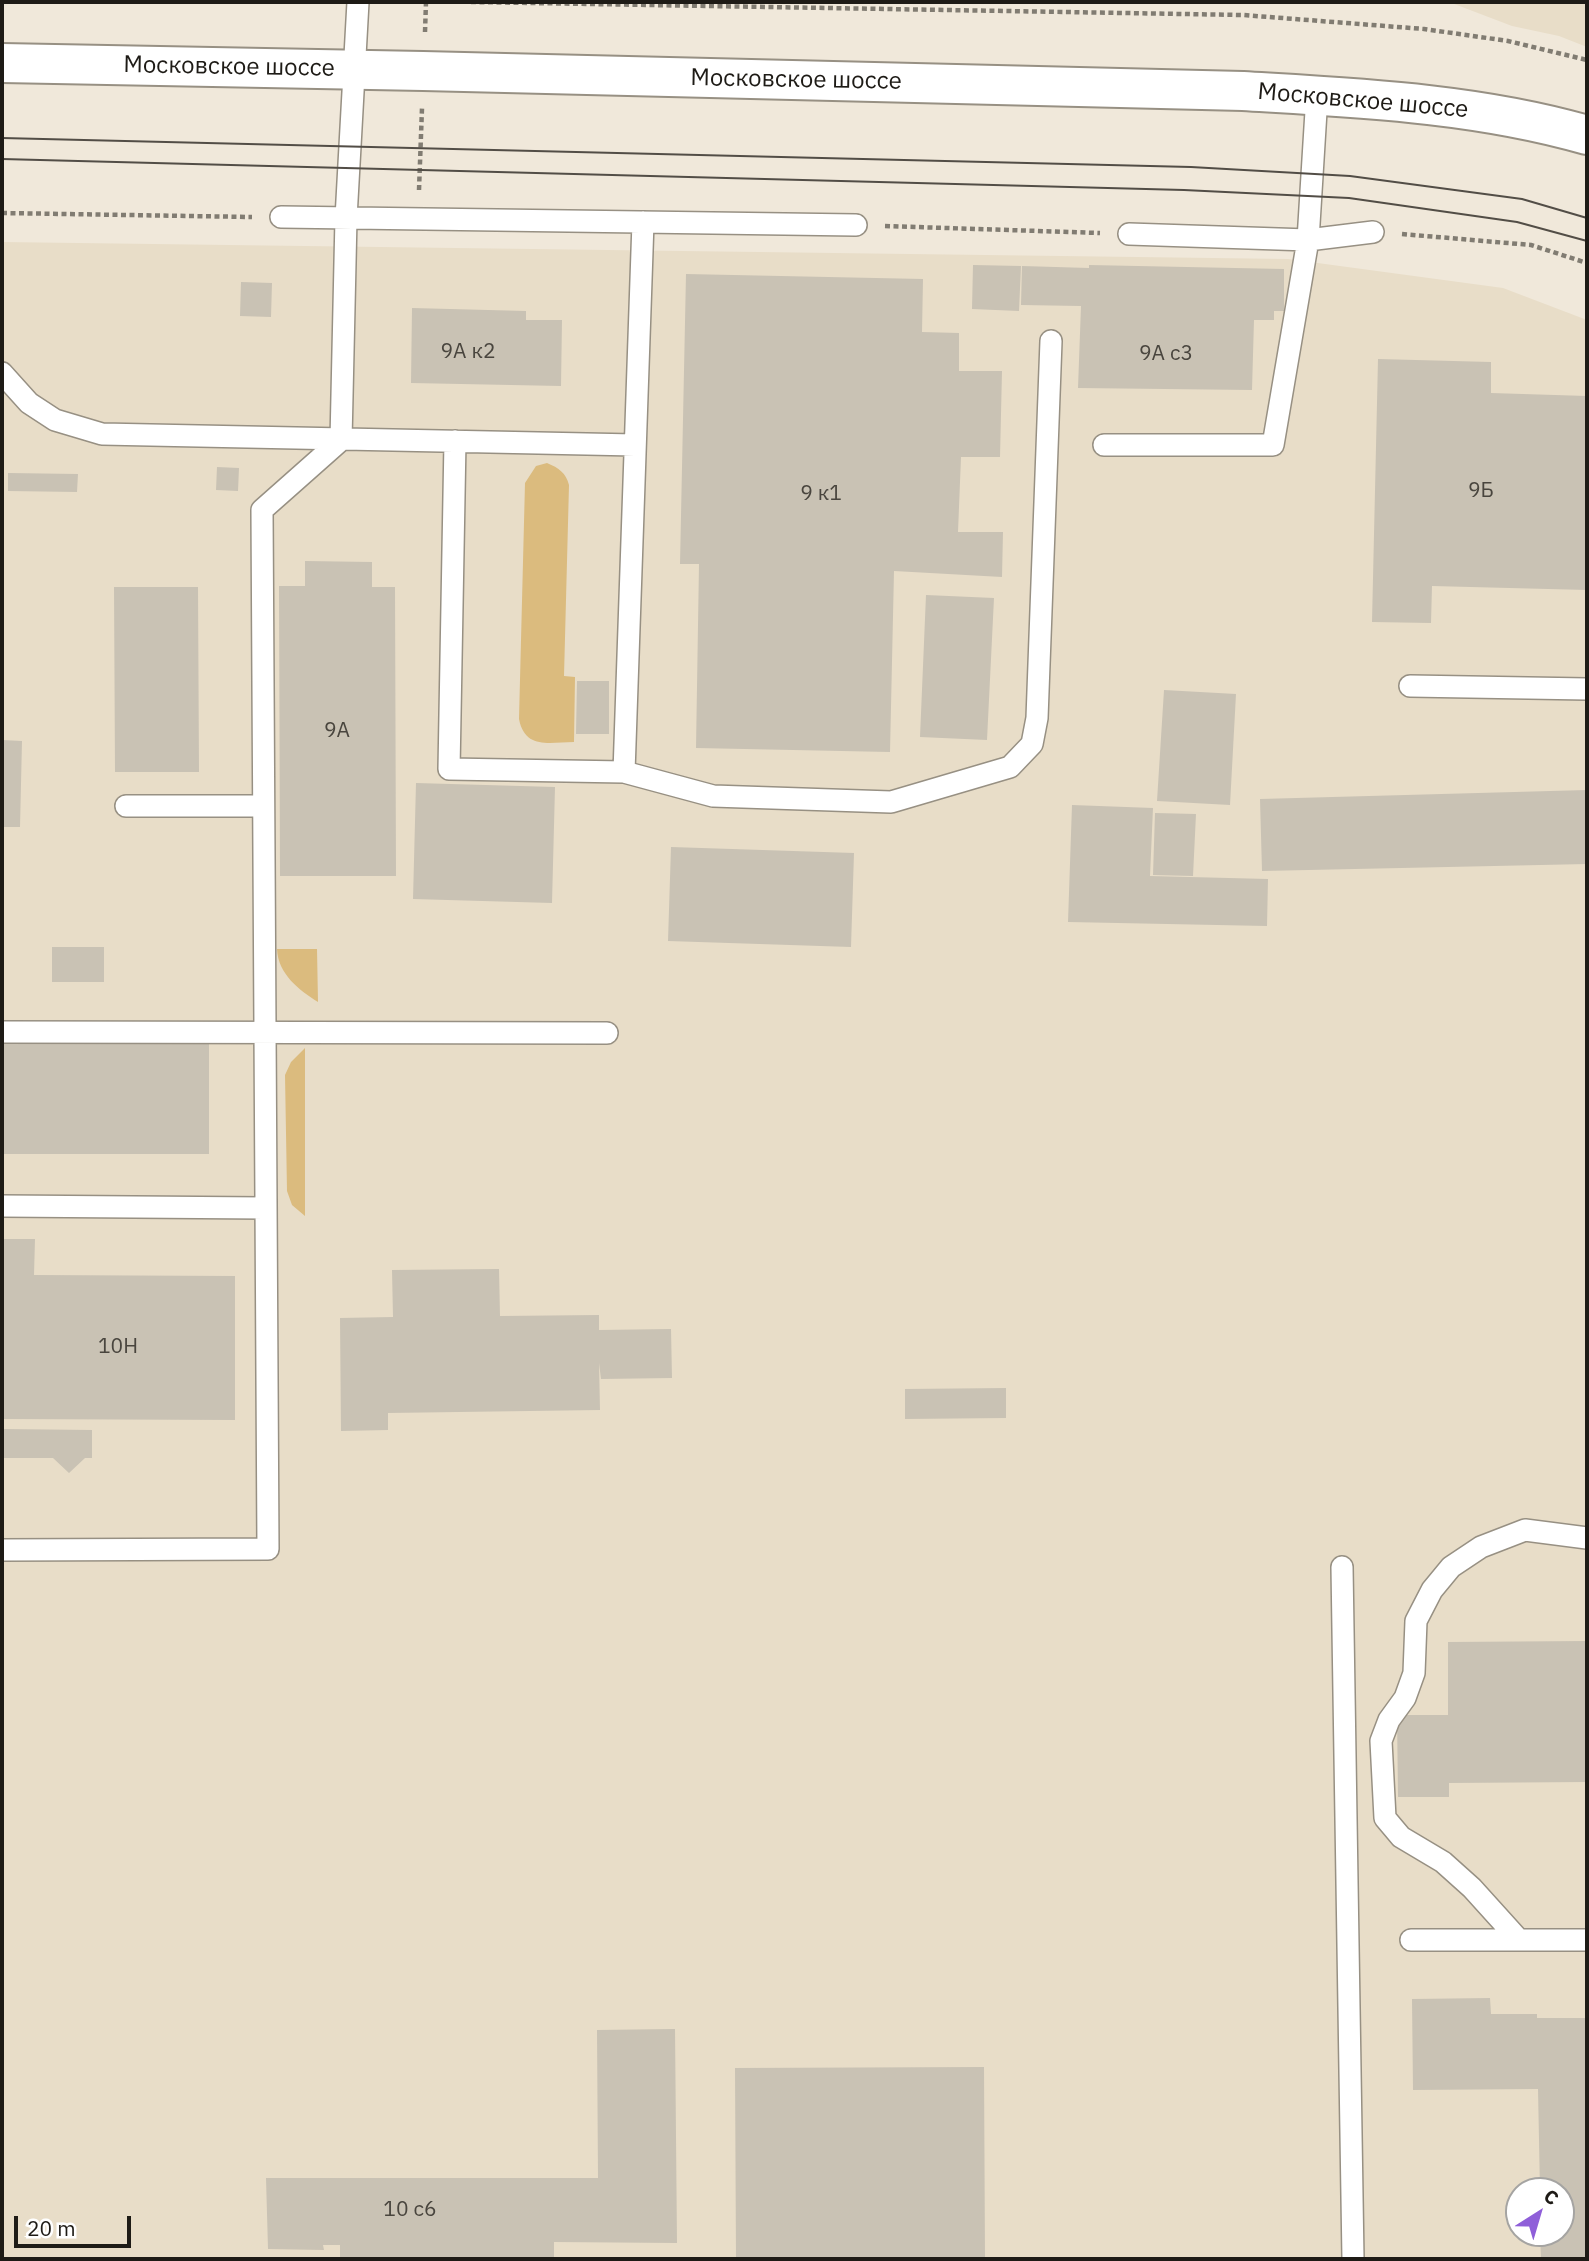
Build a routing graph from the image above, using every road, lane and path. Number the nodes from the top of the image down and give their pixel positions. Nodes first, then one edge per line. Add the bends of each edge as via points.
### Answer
1 (358, 2) edge
2 (471, 2) edge
3 (1587, 60) edge
4 (2, 63) edge
5 (354, 70) junction
6 (1317, 96) junction
7 (1587, 135) edge
8 (2, 213) edge
9 (281, 217) joint
10 (346, 218) junction
11 (643, 222) junction
12 (856, 225) joint
13 (1373, 232) joint
14 (1129, 234) joint
15 (1308, 240) junction
16 (1587, 264) edge
17 (1051, 341) dead end
18 (2, 373) edge
19 (341, 440) junction
20 (455, 441) junction
21 (635, 445) junction
22 (1104, 445) dead end
23 (1410, 686) dead end
24 (1587, 690) edge
25 (624, 772) junction
26 (126, 806) dead end
27 (263, 806) junction
28 (2, 1032) edge
29 (264, 1033) junction
30 (607, 1033) dead end
31 (2, 1206) edge
32 (265, 1208) junction
33 (1587, 1538) edge
34 (2, 1550) edge
35 (1342, 1567) dead end
36 (1411, 1940) dead end
37 (1519, 1940) junction
38 (1587, 1940) edge
39 (1353, 2259) edge

1 - 5 lane
2 - 3 path via 1243,15 1424,29 1508,41
4 - 5 main road, Московское шоссе
5 - 6 main road, Московское шоссе
5 - 10 lane
6 - 7 main road, Московское шоссе via 1479,112
6 - 15 lane
8 - 9 path
9 - 10 lane
10 - 11 lane
10 - 19 lane
11 - 12 lane
11 - 21 lane
12 - 14 path
13 - 15 lane
13 - 16 path via 1531,245
14 - 15 lane
15 - 22 lane via 1273,445
17 - 25 lane via 1037,718 1032,744 1010,767 891,802 713,796
18 - 19 lane via 29,403 55,420 103,434
19 - 20 lane
19 - 27 lane via 262,510
20 - 21 lane
20 - 25 lane via 449,769
21 - 25 lane
23 - 24 lane
26 - 27 lane
27 - 29 lane
28 - 29 lane
29 - 30 lane
29 - 32 lane
31 - 32 lane
32 - 34 lane via 268,1549
33 - 37 lane via 1525,1530 1482,1547 1451,1567 1416,1621 1413,1673 1381,1741 1385,1818 1401,1837 1443,1862 1472,1888
35 - 39 lane
36 - 37 lane
37 - 38 lane

